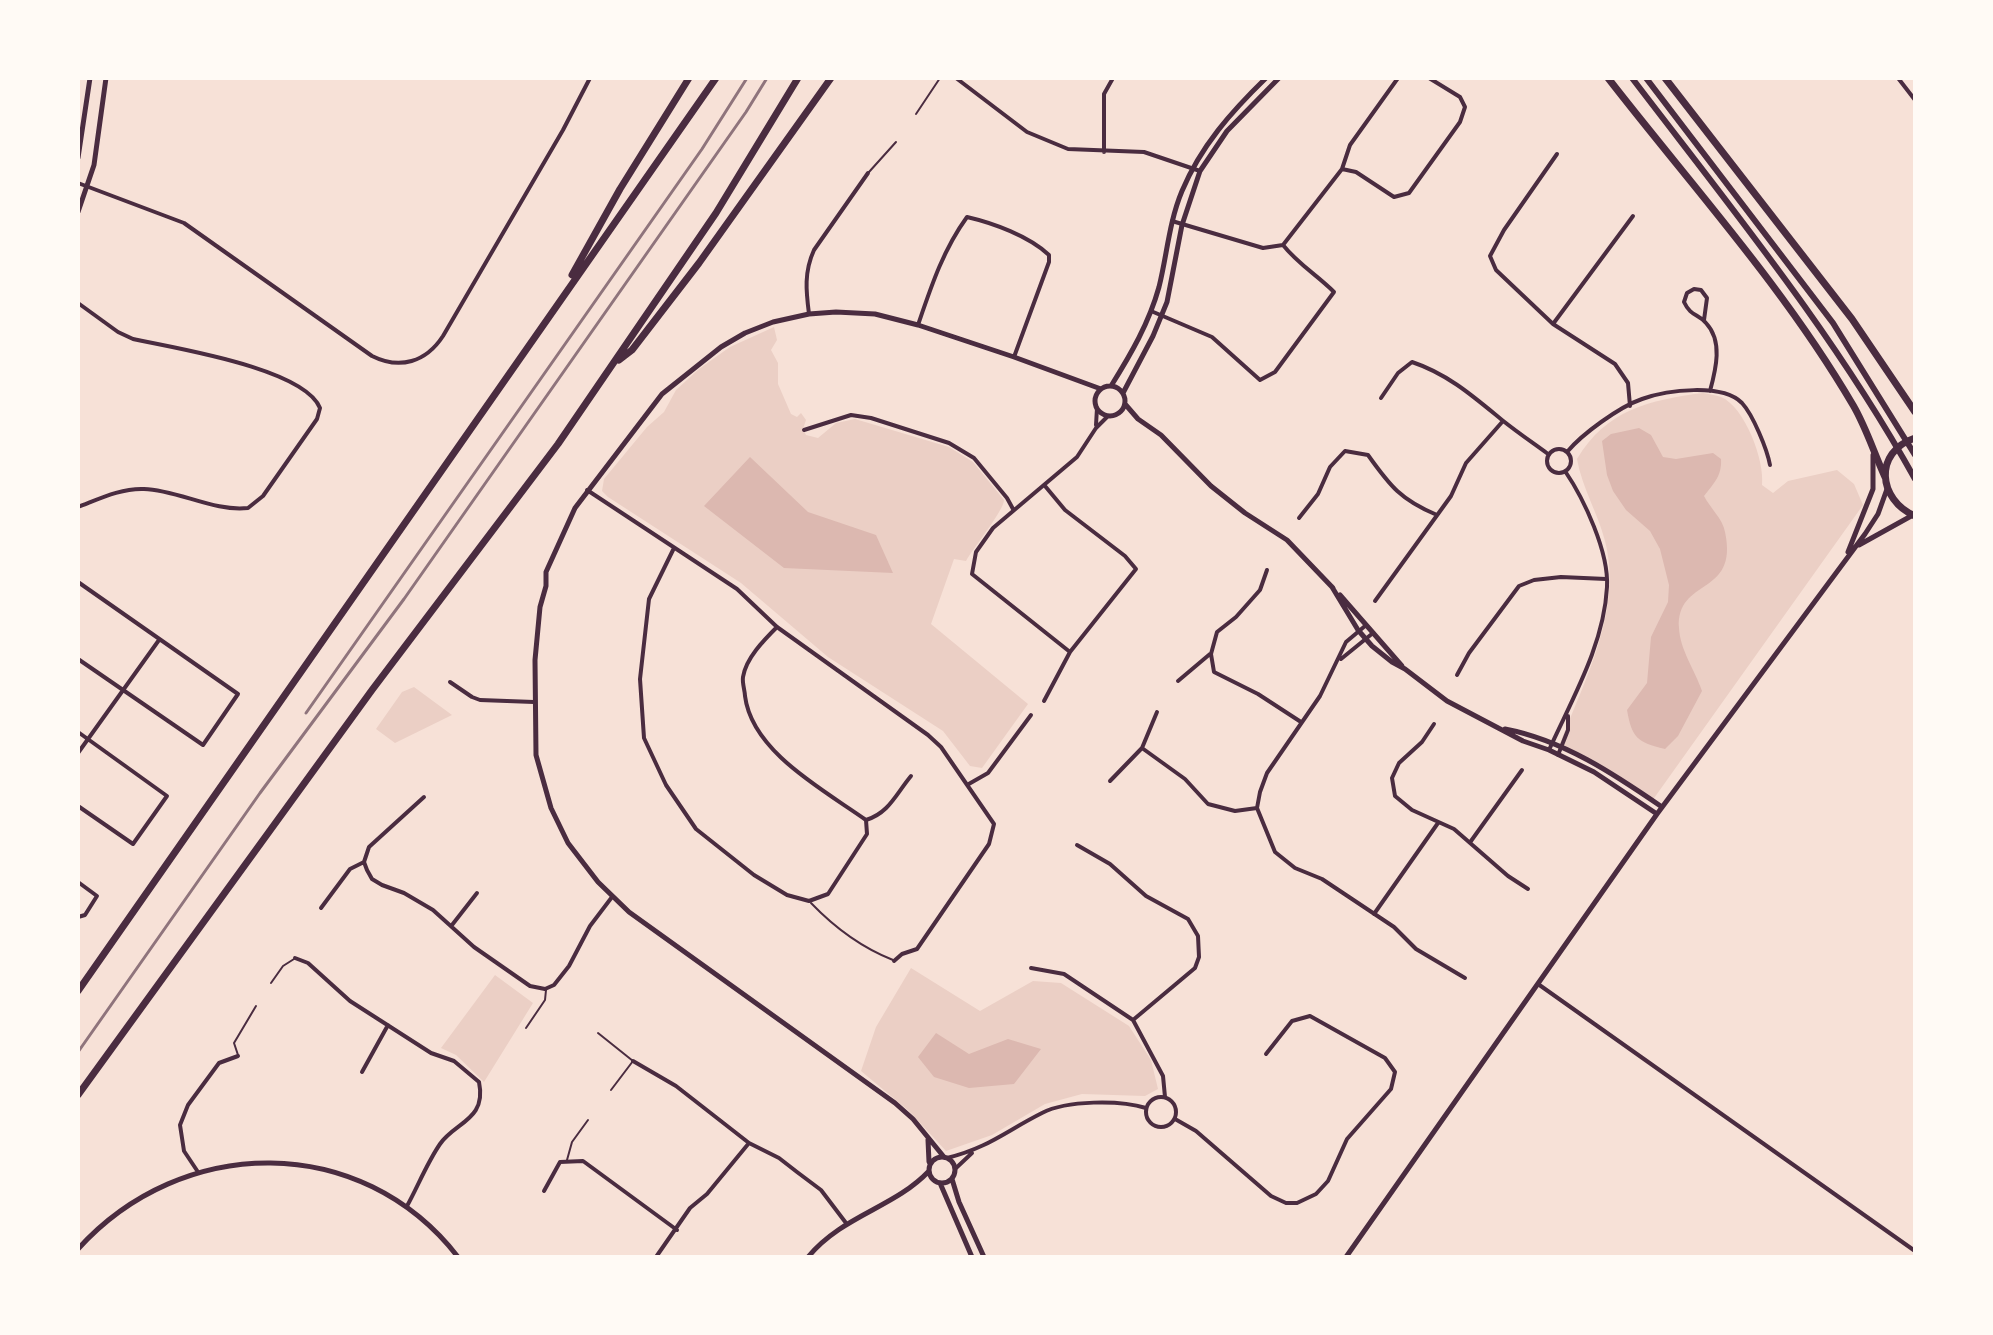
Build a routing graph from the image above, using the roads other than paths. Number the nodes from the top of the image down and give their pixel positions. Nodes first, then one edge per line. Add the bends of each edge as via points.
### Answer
1 (90, 78) edge
2 (106, 78) edge
3 (590, 78) edge
4 (689, 78) edge
5 (716, 78) edge
6 (798, 78) edge
7 (831, 78) edge
8 (940, 78) edge
9 (956, 78) edge
10 (1113, 78) edge
11 (1266, 78) edge
12 (1279, 78) edge
13 (1398, 78) edge
14 (1429, 78) edge
15 (1608, 78) edge
16 (1632, 78) edge
17 (1646, 78) edge
18 (1665, 78) edge
19 (1898, 78) edge
20 (1915, 100) edge
21 (916, 114) dead end
22 (896, 142) dead end
23 (1104, 152) junction
24 (1557, 154) dead end
25 (78, 158) edge
26 (1193, 167) junction
27 (1342, 169) junction
28 (1200, 171) junction
29 (868, 173) joint
30 (78, 183) edge
31 (88, 186) junction
32 (78, 212) edge
33 (1633, 216) dead end
34 (1172, 221) junction
35 (1182, 225) junction
36 (1283, 245) junction
37 (79, 306) edge
38 (553, 308) junction
39 (1151, 311) junction
40 (809, 314) junction
41 (1162, 315) junction
42 (1704, 320) junction
43 (1553, 324) junction
44 (918, 325) junction
45 (1014, 357) junction
46 (612, 367) junction
47 (1085, 385) junction
48 (1111, 386) junction
49 (1101, 389) junction
50 (1710, 391) junction
51 (1123, 393) junction
52 (1381, 398) dead end
53 (1095, 401) junction
54 (1125, 404) junction
55 (1630, 406) junction
56 (1097, 408) junction
57 (1915, 412) edge
58 (1118, 413) junction
59 (1108, 416) junction
60 (1138, 419) junction
61 (1503, 421) junction
62 (1096, 428) junction
63 (804, 430) dead end
64 (1915, 438) edge
65 (1873, 451) junction
66 (1567, 452) junction
67 (1548, 454) junction
68 (1915, 455) edge
69 (1770, 465) dead end
70 (1565, 471) junction
71 (1885, 477) junction
72 (1915, 479) edge
73 (1045, 486) junction
74 (1887, 489) junction
75 (587, 490) junction
76 (78, 507) edge
77 (1013, 509) junction
78 (1437, 515) junction
79 (1914, 516) edge
80 (1299, 518) dead end
81 (674, 548) junction
82 (1855, 548) junction
83 (1845, 561) junction
84 (1267, 570) dead end
85 (1606, 579) junction
86 (78, 582) edge
87 (1332, 587) junction
88 (1375, 601) dead end
89 (1365, 626) junction
90 (777, 627) junction
91 (1358, 630) junction
92 (1373, 633) junction
93 (159, 640) junction
94 (1367, 640) junction
95 (1070, 652) junction
96 (1211, 654) junction
97 (78, 659) edge
98 (1339, 660) junction
99 (1405, 669) junction
100 (1457, 675) dead end
101 (1178, 681) dead end
102 (450, 682) dead end
103 (122, 691) junction
104 (1044, 701) dead end
105 (534, 702) junction
106 (1157, 712) dead end
107 (1568, 714) junction
108 (1031, 715) dead end
109 (1301, 722) junction
110 (1434, 724) dead end
111 (1500, 728) junction
112 (78, 732) edge
113 (88, 739) junction
114 (1552, 743) junction
115 (1561, 747) junction
116 (1142, 748) junction
117 (1549, 750) junction
118 (78, 753) edge
119 (1558, 755) junction
120 (1522, 770) dead end
121 (1607, 771) junction
122 (911, 776) dead end
123 (1602, 778) junction
124 (1110, 781) dead end
125 (967, 785) junction
126 (424, 797) dead end
127 (78, 806) edge
128 (1662, 807) junction
129 (1257, 808) junction
130 (1657, 814) junction
131 (866, 820) junction
132 (1438, 823) junction
133 (1471, 841) junction
134 (1077, 845) dead end
135 (364, 862) junction
136 (78, 882) edge
137 (1528, 889) dead end
138 (477, 893) dead end
139 (612, 897) junction
140 (809, 901) junction
141 (321, 908) dead end
142 (1374, 914) junction
143 (78, 917) edge
144 (452, 925) junction
145 (295, 958) joint
146 (894, 961) joint
147 (1031, 968) dead end
148 (1465, 978) dead end
149 (271, 983) dead end
150 (1538, 984) junction
151 (545, 989) junction
152 (78, 991) edge
153 (256, 1006) dead end
154 (1133, 1020) junction
155 (388, 1025) junction
156 (526, 1028) dead end
157 (598, 1033) dead end
158 (1266, 1054) dead end
159 (238, 1056) joint
160 (633, 1061) junction
161 (362, 1072) dead end
162 (611, 1090) dead end
163 (78, 1095) edge
164 (1165, 1097) junction
165 (1146, 1108) junction
166 (1175, 1119) junction
167 (588, 1120) dead end
168 (928, 1139) junction
169 (749, 1143) junction
170 (974, 1152) junction
171 (946, 1158) junction
172 (566, 1162) junction
173 (929, 1168) junction
174 (955, 1169) junction
175 (198, 1172) junction
176 (952, 1179) junction
177 (938, 1182) junction
178 (915, 1185) junction
179 (544, 1191) dead end
180 (407, 1206) junction
181 (846, 1223) junction
182 (677, 1230) junction
183 (78, 1249) edge
184 (1915, 1251) edge
185 (458, 1257) edge
186 (656, 1257) edge
187 (808, 1257) edge
188 (972, 1257) edge
189 (984, 1257) edge
190 (1346, 1257) edge

1 - 25 street
2 - 31 street
3 - 31 street via 437,345 410,362 394,364 372,356 184,223
4 - 38 highway
5 - 38 highway
6 - 46 highway via 716,213
7 - 46 highway via 699,263 632,350
8 - 21 lane
9 - 23 street via 1027,132 1068,149
10 - 23 street via 1104,94
11 - 26 street via 1215,131
12 - 28 street via 1227,131
13 - 27 street via 1350,145
14 - 27 street via 1460,97 1465,107 1409,193 1394,197
15 - 65 highway via 1795,317 1855,408
16 - 72 main road via 1806,305
17 - 68 main road via 1815,298
18 - 57 highway via 1845,310
19 - 20 street
22 - 29 lane
23 - 26 street via 1144,152
24 - 43 street via 1490,256 1496,270
26 - 28 street
26 - 34 street
27 - 36 street
28 - 35 street
29 - 40 street via 808,263
30 - 31 street
31 - 32 street
33 - 43 street
34 - 35 street
34 - 39 street
35 - 36 street via 1263,248
35 - 41 street
36 - 41 street via 1334,292 1275,372 1260,380 1212,337
37 - 76 street via 133,339 267,370 313,397 320,408 263,496 248,508 141,489
38 - 152 highway
39 - 41 street
39 - 48 street
40 - 44 street via 855,312
40 - 75 street via 745,333 687,372 662,394
41 - 51 street
42 - 42 street via 1688,311 1684,302 1694,289 1707,298
42 - 50 street via 1716,337
43 - 55 street via 1615,364 1628,383
44 - 45 street
44 - 45 street via 955,233 967,217 982,221 1049,255
45 - 47 street
46 - 163 highway
47 - 49 street
47 - 53 street
48 - 49 street
48 - 51 street
49 - 53 street
50 - 55 street via 1683,391
50 - 69 street via 1721,391 1743,404
51 - 54 street
52 - 61 street via 1412,362 1475,395
53 - 56 street
54 - 58 street
54 - 60 street
55 - 66 street
56 - 59 street
56 - 62 street
58 - 59 street
58 - 60 street
59 - 62 street
60 - 87 street via 1211,486 1287,540
61 - 67 street
61 - 78 street via 1466,463
62 - 73 street via 1077,457
63 - 77 street via 851,415 949,443 974,458
64 - 71 highway via 1892,454
65 - 71 highway
65 - 83 street via 1873,489
66 - 67 street via 1554,449
66 - 70 street
67 - 70 street via 1551,470
70 - 85 street via 1593,526
71 - 74 highway
73 - 77 street
73 - 95 street via 1065,510 1136,569
74 - 79 highway
74 - 82 street via 1878,514
75 - 81 street
75 - 105 street via 546,572 536,634
77 - 95 street via 976,552 972,574
78 - 80 street via 1392,488 1368,455 1345,451
78 - 88 street
79 - 82 street
81 - 90 street via 737,589
81 - 140 street via 649,599 640,679 644,738 666,785 696,829 776,889
82 - 83 street
83 - 128 street
84 - 96 street via 1260,590 1217,632
85 - 100 street via 1561,577 1519,586
85 - 107 street via 1602,615
86 - 93 street
87 - 89 street
87 - 91 street
89 - 91 street
89 - 92 street
90 - 125 street via 928,735
90 - 131 street via 759,644 743,677 747,709 783,760
91 - 94 street
91 - 98 street
92 - 94 street
92 - 99 street
93 - 103 street
93 - 103 street via 238,694 203,745
94 - 98 street
94 - 99 street
95 - 104 street
96 - 101 street
96 - 109 street via 1214,672
97 - 103 street
98 - 109 street
99 - 111 street via 1447,701
102 - 105 street via 480,700
103 - 113 street
105 - 139 street via 536,755 551,808 582,864
106 - 116 street
107 - 114 street
107 - 115 street
108 - 125 street via 988,773
109 - 129 street via 1267,773
110 - 132 street via 1392,778 1395,796
111 - 114 street
111 - 117 street
112 - 113 street
113 - 118 street
113 - 127 street via 167,796 133,844
114 - 115 street
114 - 117 street
115 - 119 street
115 - 121 street
116 - 124 street
116 - 129 street via 1185,779 1208,804 1235,811
117 - 119 street
119 - 123 street
120 - 133 street
121 - 123 street
121 - 128 street
122 - 131 street via 890,807
123 - 130 street
125 - 146 street via 994,824 989,844 917,949
126 - 135 street via 375,840
128 - 130 street
129 - 142 street via 1275,852
130 - 150 street
131 - 140 street via 867,834 828,894
132 - 133 street
132 - 142 street
133 - 137 street
134 - 154 street via 1110,864 1146,896 1188,919 1198,936 1195,968
135 - 141 street via 350,869
135 - 144 street via 372,879
136 - 143 street via 97,896
138 - 144 street
139 - 151 street via 561,978
139 - 168 street via 879,1090
140 - 146 lane via 867,950
142 - 148 street via 1416,949
144 - 151 street via 486,956 530,986
145 - 149 lane
145 - 155 street
147 - 154 street via 1064,974
150 - 184 street
150 - 190 street
151 - 156 lane via 545,1000
153 - 159 lane via 234,1043
154 - 164 street via 1163,1076
155 - 161 street
155 - 180 street via 454,1061 481,1086 471,1119 443,1140
157 - 160 lane
158 - 166 street via 1292,1021 1310,1016 1385,1058 1395,1072 1391,1089 1347,1139 1328,1181 1316,1194 1297,1203 1278,1201
159 - 175 street via 219,1063 180,1125 184,1151
160 - 162 lane
160 - 169 street via 676,1086
164 - 165 street via 1153,1099
164 - 166 street via 1175,1107
165 - 166 street via 1148,1121 1155,1126
165 - 170 street via 1118,1102 1045,1111
167 - 172 lane
168 - 171 street
168 - 173 street
169 - 181 street via 821,1190
169 - 182 street via 690,1208
170 - 171 street
170 - 174 street
171 - 173 street via 936,1158
171 - 174 street
172 - 179 street via 560,1162
172 - 182 street via 583,1161
173 - 177 street
173 - 178 street
174 - 176 street
175 - 180 street via 259,1162 309,1167 345,1175
175 - 183 street via 126,1205
176 - 177 street
176 - 189 street
177 - 178 street
177 - 188 street
178 - 181 street
180 - 185 street
181 - 187 street
182 - 186 street

